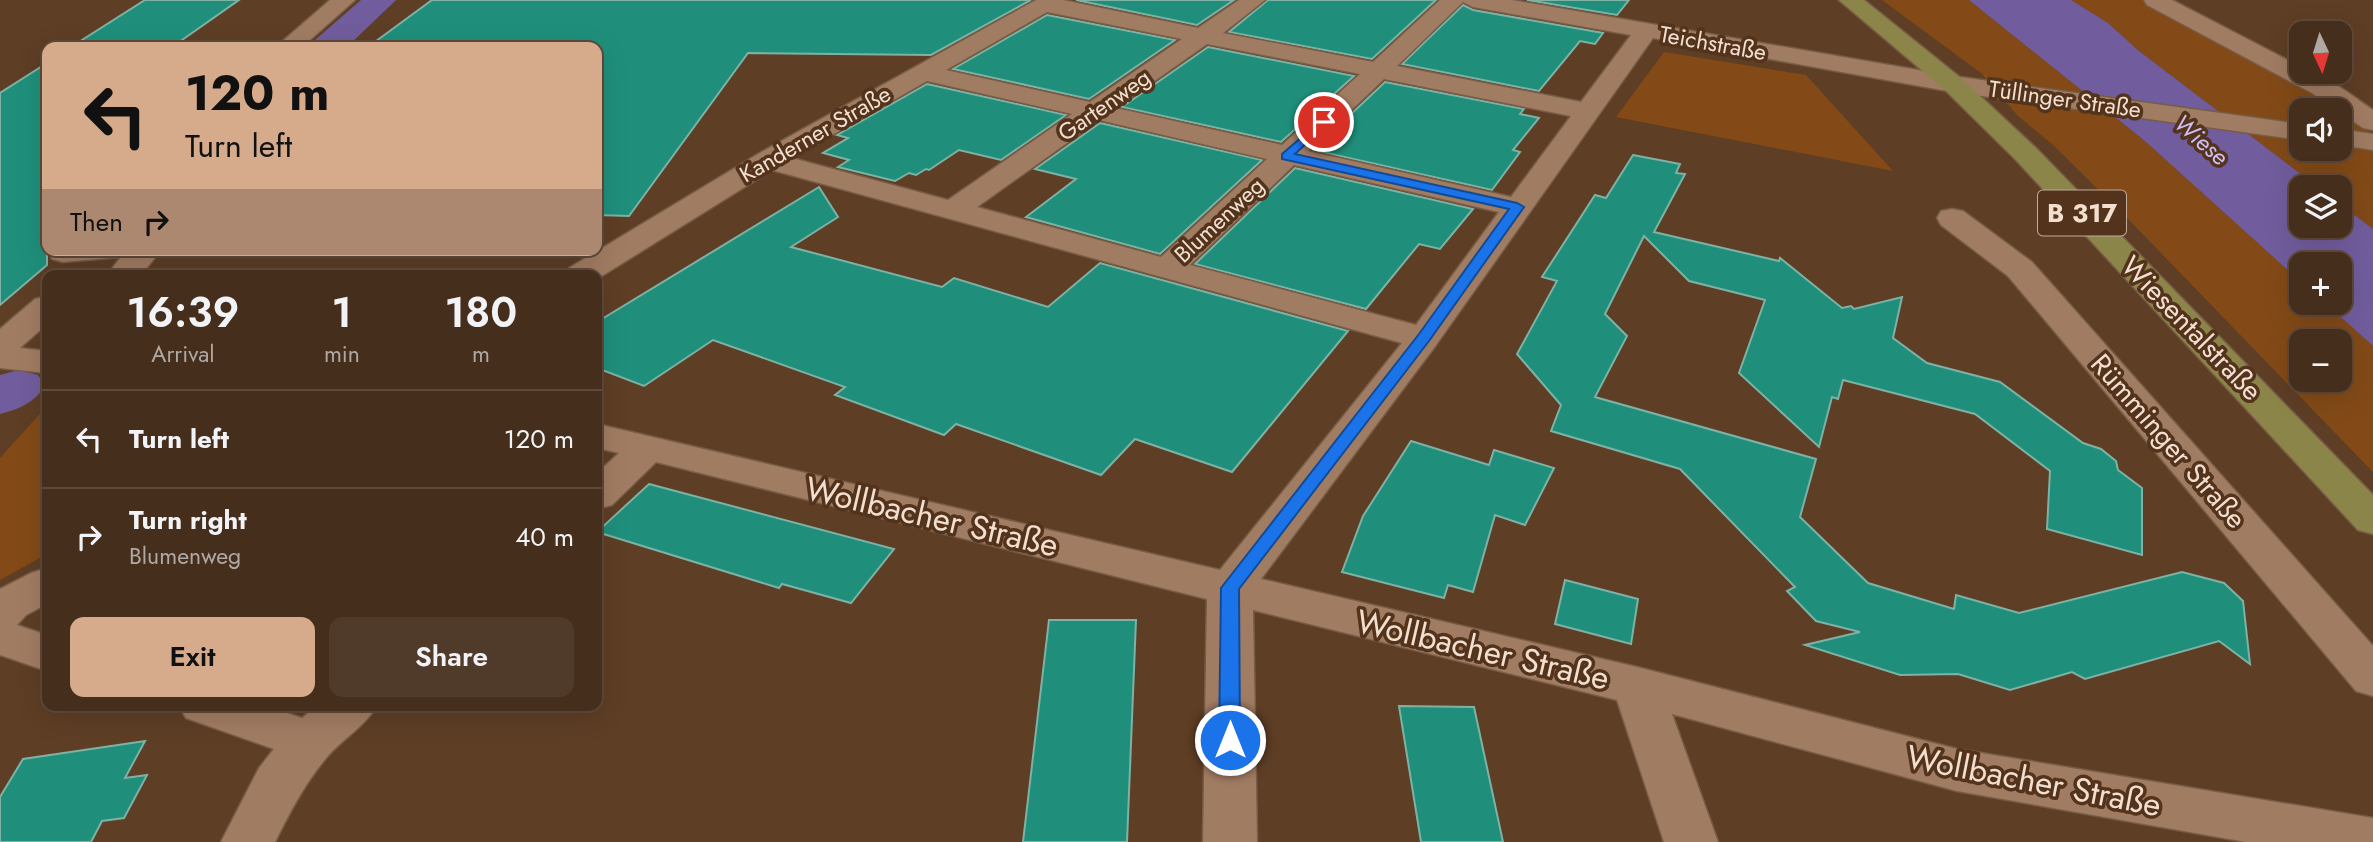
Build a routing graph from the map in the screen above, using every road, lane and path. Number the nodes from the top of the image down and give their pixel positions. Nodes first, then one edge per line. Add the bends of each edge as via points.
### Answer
1 (344, 0) edge
2 (1254, 0) edge
3 (1453, 0) edge
4 (1473, 0) edge
5 (1850, 0) edge
6 (2155, 0) edge
7 (1048, 2) edge
8 (1646, 31) junction
9 (1203, 36) junction
10 (294, 42) edge
11 (1379, 70) junction
12 (920, 72) junction
13 (1953, 83) junction
14 (1095, 111) junction
15 (1587, 111) junction
16 (2373, 122) edge
17 (2289, 130) edge
18 (2352, 139) edge
19 (2373, 142) edge
20 (1286, 156) junction
21 (768, 160) junction
22 (1517, 207) junction
23 (953, 210) junction
24 (1952, 218) dead end
25 (93, 256) edge
26 (140, 256) edge
27 (73, 263) edge
28 (1168, 268) junction
29 (127, 270) edge
30 (589, 270) edge
31 (42, 310) edge
32 (1424, 338) junction
33 (0, 347) edge
34 (0, 357) edge
35 (42, 361) edge
36 (602, 437) edge
37 (647, 449) junction
38 (602, 491) edge
39 (2373, 520) edge
40 (1230, 588) junction
41 (12, 609) edge
42 (42, 647) edge
43 (2373, 678) edge
44 (1637, 686) junction
45 (221, 711) edge
46 (345, 711) edge
47 (310, 741) junction
48 (2373, 841) edge
49 (248, 842) edge
50 (1230, 842) edge
51 (1691, 842) edge

1 - 10 street
2 - 9 street, Gartenweg
3 - 11 street, Blumenweg
4 - 8 street, Teichstraße
5 - 13 main road, Wiesentalstraße / B 317
6 - 16 street via 2309,82
7 - 9 street
7 - 12 street, Kanderner Straße
8 - 13 street, Teichstraße
8 - 15 street
9 - 11 street
9 - 14 street, Gartenweg
11 - 15 street
11 - 20 street, Blumenweg
12 - 14 street
12 - 21 street, Kanderner Straße
13 - 17 street, Tüllinger Straße
13 - 39 main road, Wiesentalstraße / B 317
14 - 20 street
14 - 23 street, Gartenweg
15 - 22 street
18 - 19 street
20 - 22 street
20 - 28 street, Blumenweg
21 - 23 street
21 - 30 street, Kanderner Straße
22 - 32 street
23 - 28 street
24 - 43 street, Rümminger Straße via 2020,269
25 - 27 street
26 - 29 street
28 - 32 street
31 - 33 street
32 - 40 street
34 - 35 street
36 - 37 street, Wollbacher Straße
37 - 38 street
37 - 40 street, Wollbacher Straße
40 - 44 street, Wollbacher Straße
40 - 50 street
41 - 42 street
44 - 48 street, Wollbacher Straße via 1957,769
44 - 51 street
45 - 47 street
46 - 47 street
47 - 49 street via 278,783

